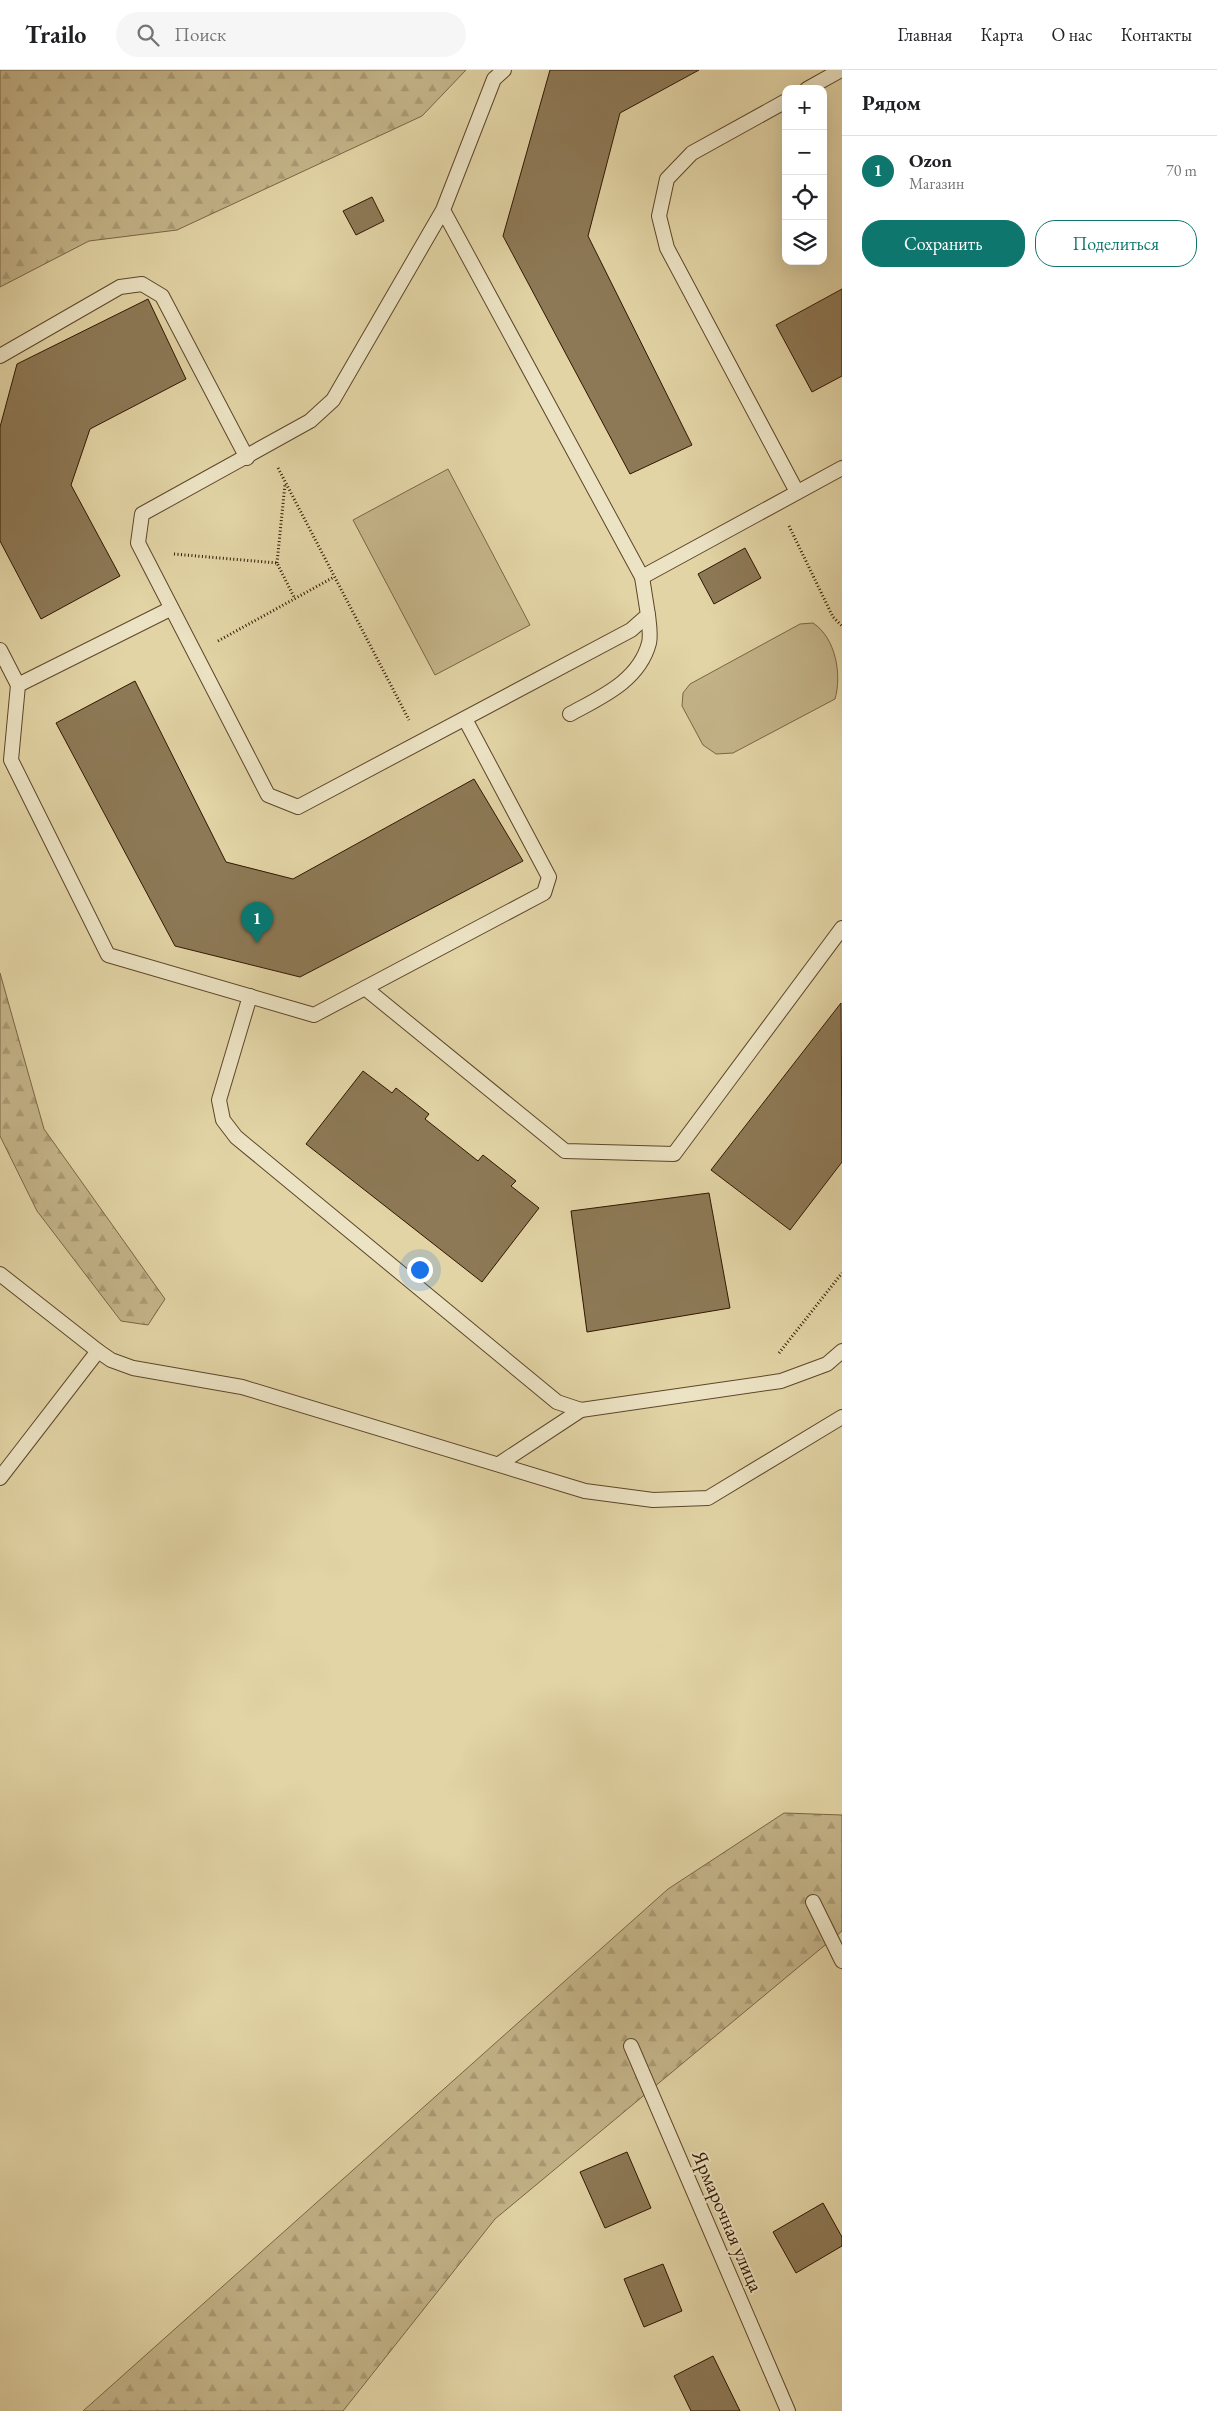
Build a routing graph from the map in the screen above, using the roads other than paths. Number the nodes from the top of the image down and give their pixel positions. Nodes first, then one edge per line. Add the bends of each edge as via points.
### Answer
1 (504, 70) edge
2 (841, 70) edge
3 (814, 85) edge
4 (782, 103) edge
5 (443, 210) junction
6 (0, 356) edge
7 (247, 458) junction
8 (842, 468) edge
9 (797, 492) junction
10 (642, 577) junction
11 (170, 609) junction
12 (648, 615) junction
13 (0, 650) edge
14 (18, 685) junction
15 (570, 714) dead end
16 (465, 719) junction
17 (842, 928) edge
18 (365, 988) junction
19 (250, 996) junction
20 (0, 1274) edge
21 (98, 1351) junction
22 (842, 1351) edge
23 (581, 1410) junction
24 (842, 1417) edge
25 (499, 1464) junction
26 (0, 1478) edge
27 (813, 1902) dead end
28 (842, 1961) edge
29 (631, 2046) dead end
30 (788, 2411) edge

1 - 5 lane via 494,79
2 - 3 lane
4 - 9 lane via 692,153 667,179 659,216 667,248
5 - 7 lane via 333,400 310,421
5 - 10 lane
6 - 7 lane via 120,286 142,284 162,296
7 - 11 lane via 142,514 138,543
8 - 9 lane
9 - 10 lane
10 - 12 lane
11 - 14 lane
11 - 16 lane via 268,795 298,807
12 - 15 lane via 650,641 641,662 620,686
12 - 16 lane via 631,630
13 - 14 lane
14 - 19 lane via 11,760 108,956
16 - 18 lane via 549,877 544,893
17 - 18 lane via 674,1154 565,1151
18 - 19 lane via 314,1015
19 - 23 lane via 219,1100 223,1120 236,1137 557,1402
20 - 21 lane
21 - 25 lane via 133,1368 242,1387
21 - 26 lane
22 - 23 lane via 827,1364 780,1382
23 - 25 lane
24 - 25 lane via 708,1498 652,1500 584,1491
27 - 28 lane
29 - 30 lane, Ярмарочная улица

